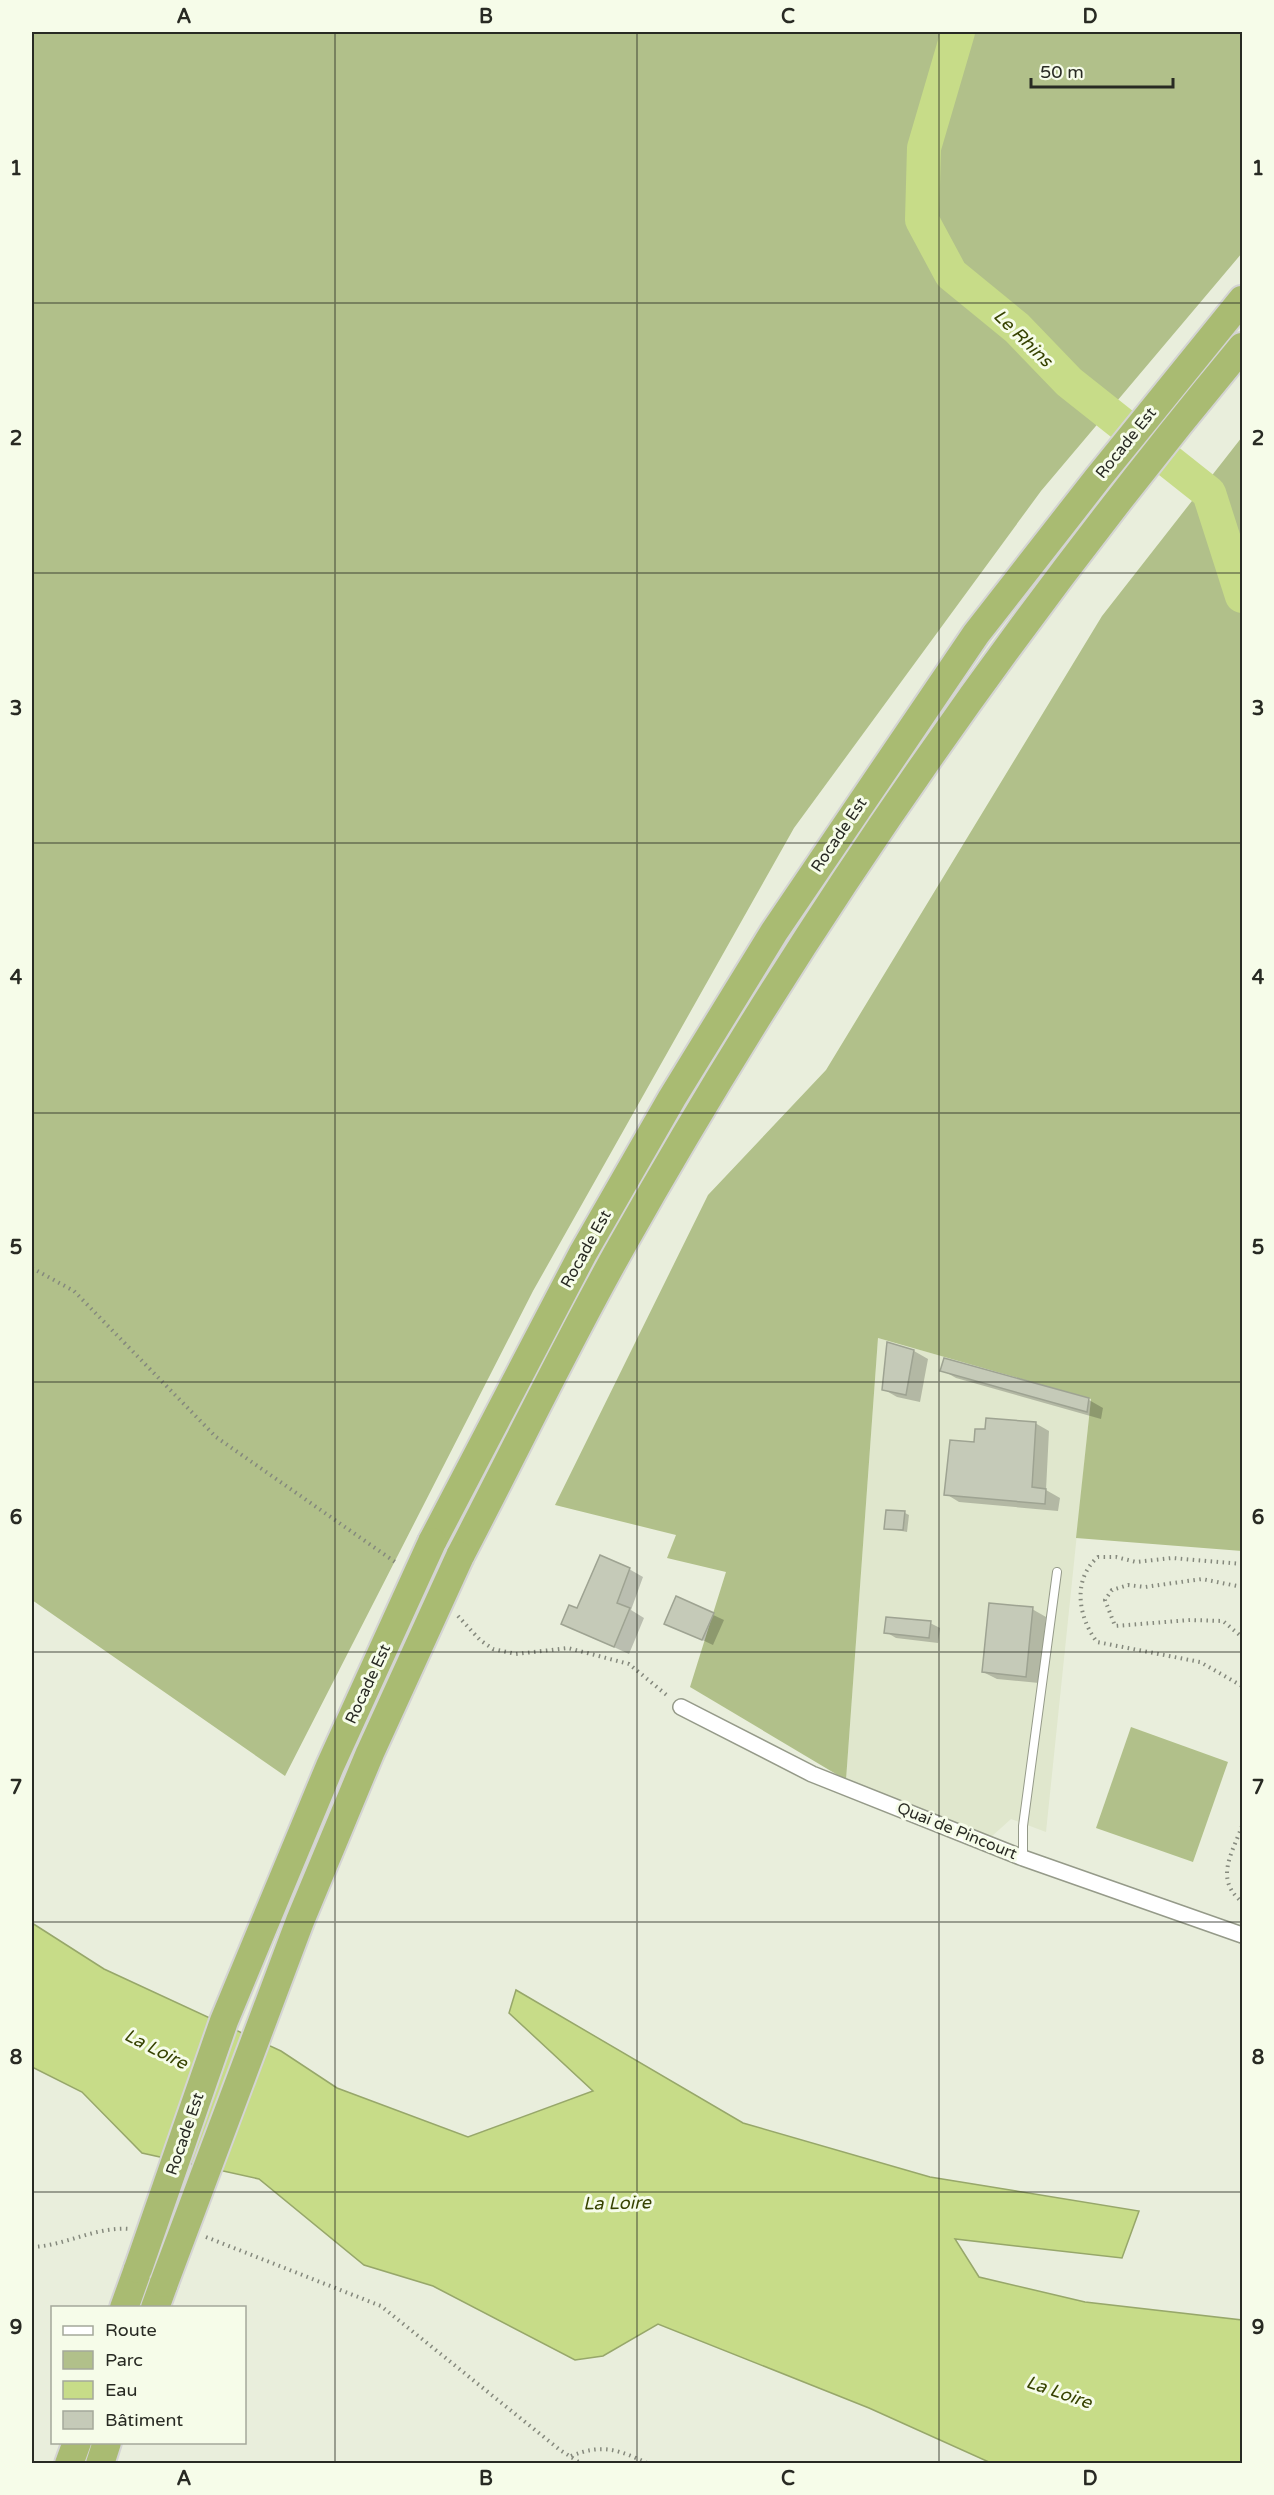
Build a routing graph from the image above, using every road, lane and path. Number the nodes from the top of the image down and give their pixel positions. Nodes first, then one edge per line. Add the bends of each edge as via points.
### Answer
1 (1242, 300) edge
2 (1242, 347) edge
3 (32, 1268) edge
4 (1242, 1564) edge
5 (401, 1565) dead end
6 (1057, 1572) dead end
7 (1242, 1587) edge
8 (453, 1612) dead end
9 (1242, 1637) edge
10 (1242, 1686) edge
11 (681, 1707) joint
12 (1242, 1826) edge
13 (1023, 1858) junction
14 (1242, 1902) edge
15 (1242, 1935) edge
16 (133, 2230) dead end
17 (199, 2236) dead end
18 (32, 2247) edge
19 (159, 2295) edge
20 (124, 2306) edge
21 (76, 2444) edge
22 (106, 2444) edge
23 (570, 2456) junction
24 (69, 2463) edge
25 (100, 2463) edge
26 (582, 2463) edge
27 (649, 2463) edge

1 - 20 highway, Rocade Est, bridge via 976,634 774,932 583,1253 432,1542 330,1766 224,2021
2 - 19 highway, Rocade Est, bridge via 1012,640 923,765 806,939 620,1248 460,1556 370,1753 300,1922
3 - 5 path via 75,1291 216,1437
4 - 10 path via 1172,1558 1136,1562 1098,1557 1088,1565 1081,1587 1082,1614 1097,1642 1200,1662
6 - 13 lane via 1023,1826
7 - 9 path via 1202,1579 1146,1587 1128,1585 1112,1590 1105,1599 1115,1626 1223,1621
8 - 11 path via 493,1648 516,1654 568,1648 629,1664
11 - 13 street, Quai de Pincourt via 812,1774
12 - 14 path via 1226,1869 1232,1894
13 - 15 street, Quai de Pincourt
16 - 18 path via 111,2228 53,2246
17 - 23 path via 381,2306
21 - 24 highway
22 - 25 highway
23 - 26 path
23 - 27 path via 588,2448 617,2449

